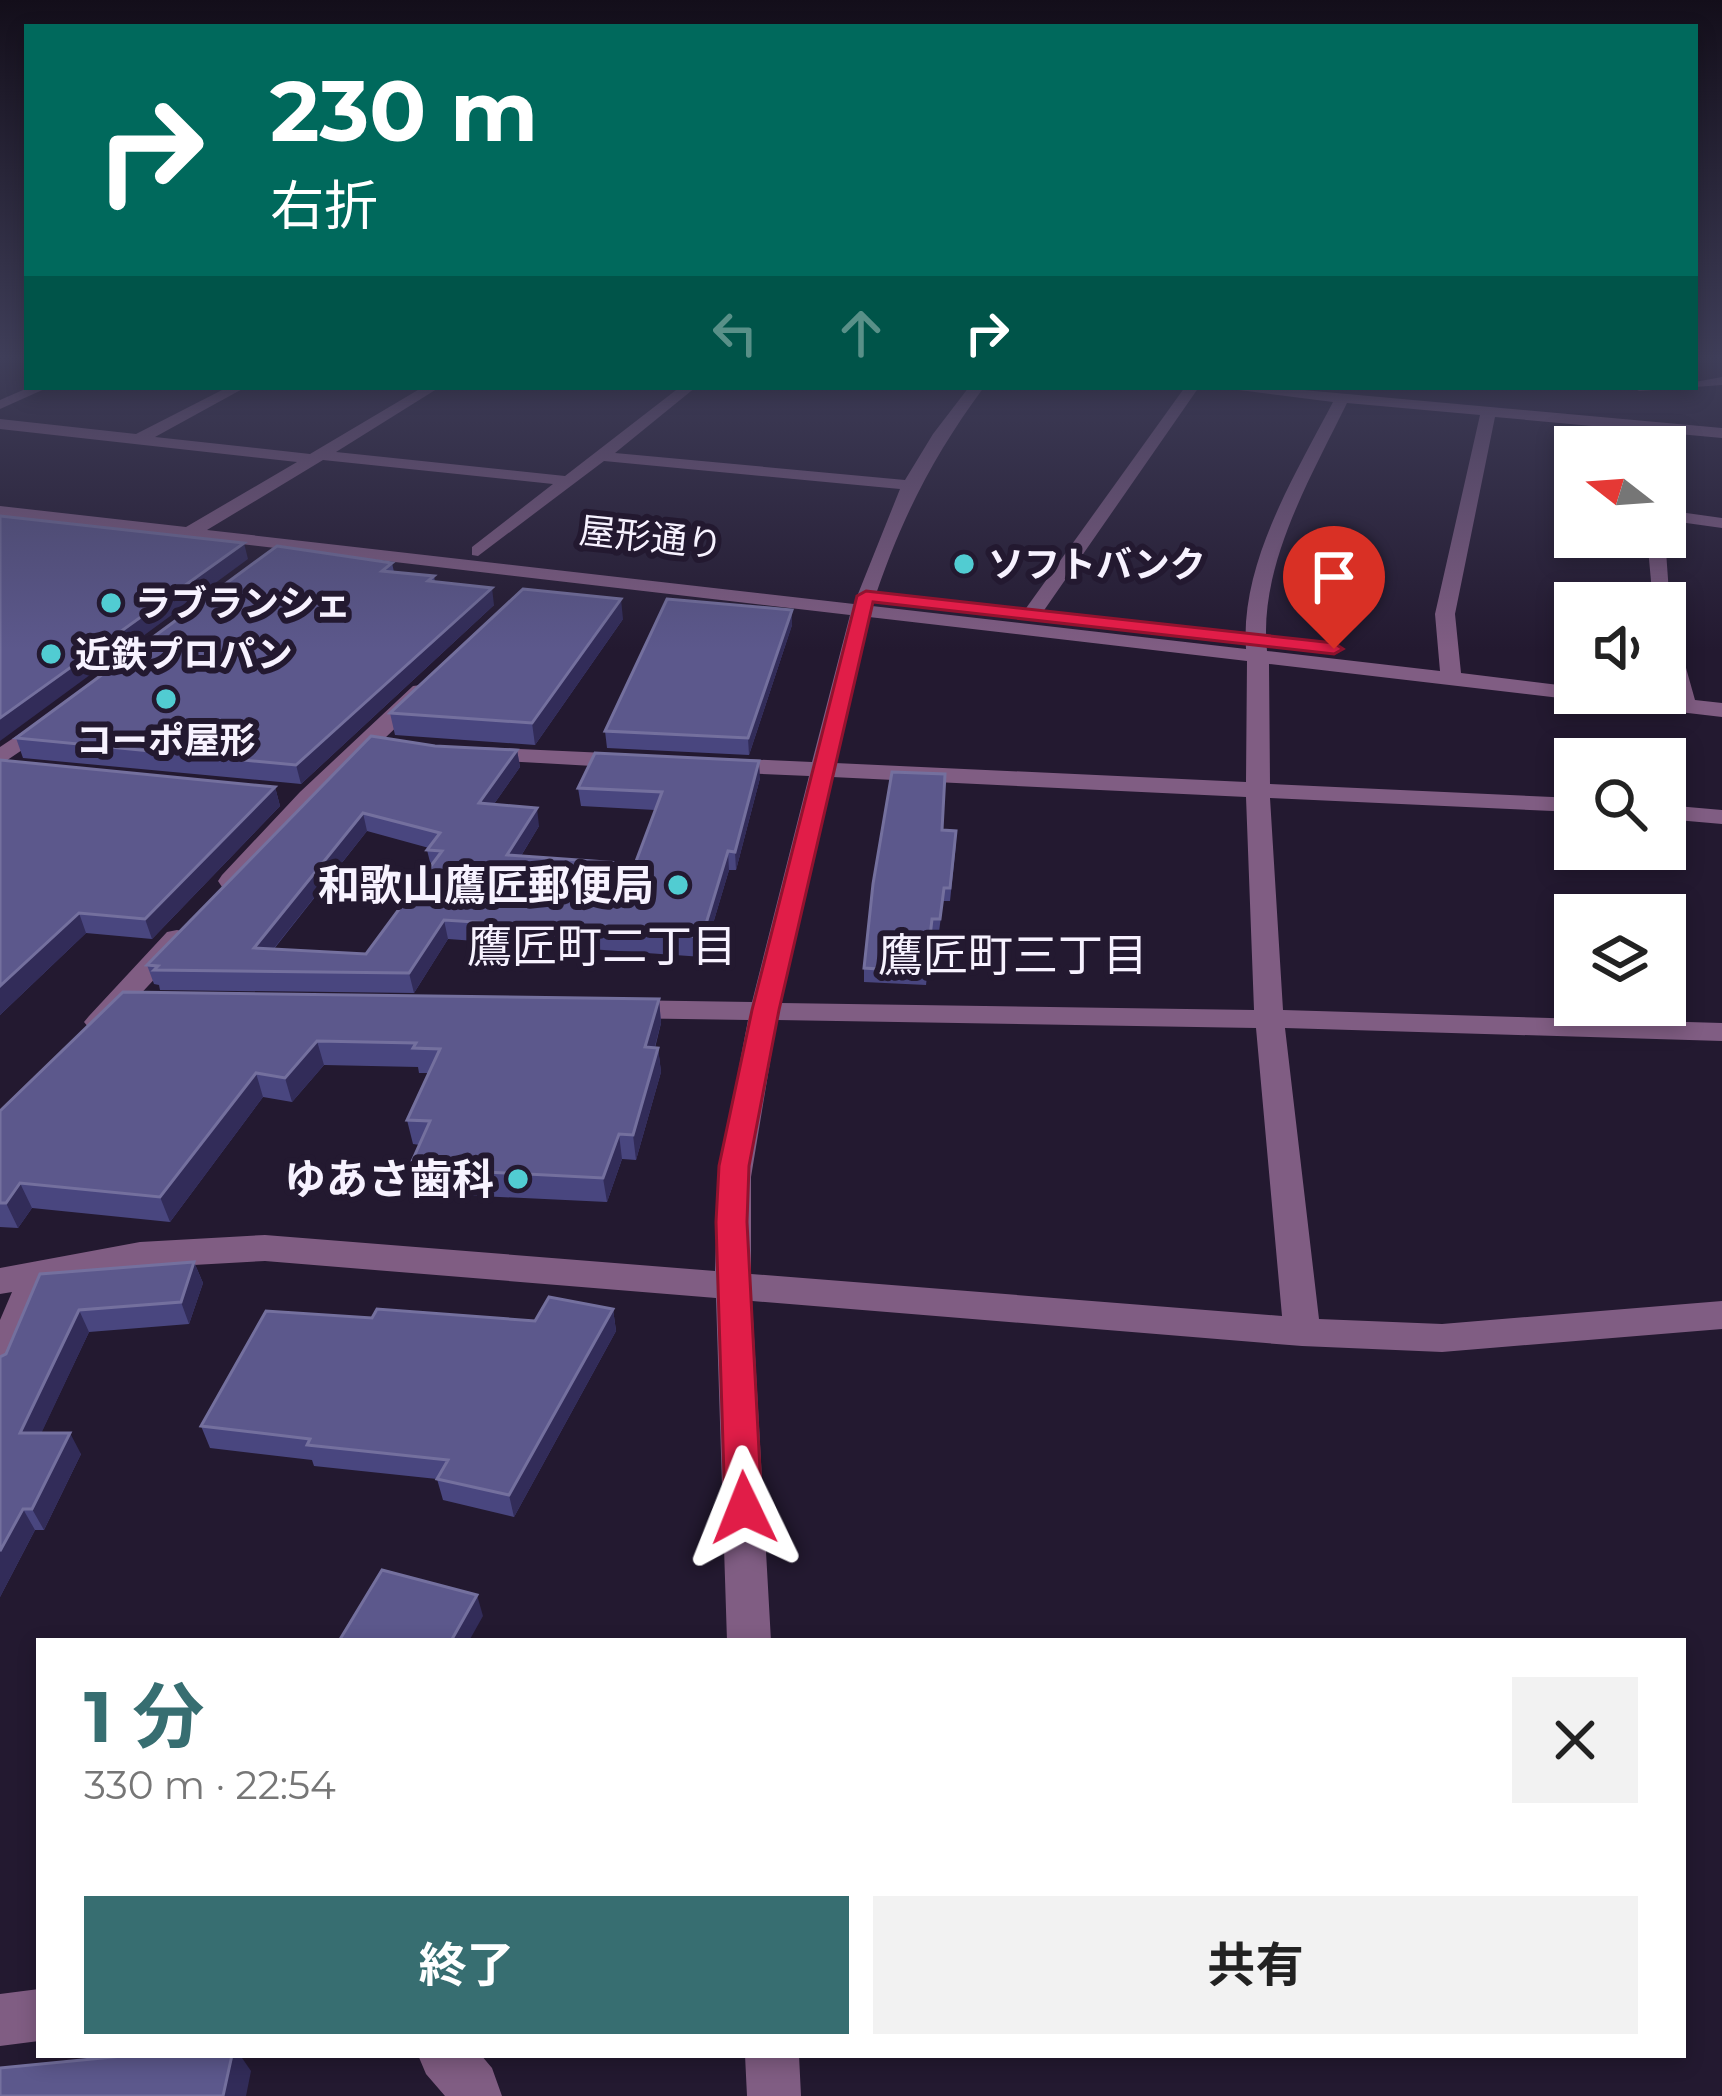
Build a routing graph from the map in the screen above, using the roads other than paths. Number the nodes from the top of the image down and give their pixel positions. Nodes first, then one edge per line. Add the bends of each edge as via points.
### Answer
1 (284, 454) edge
2 (323, 454) edge
3 (602, 454) edge
4 (927, 454) edge
5 (1145, 454) edge
6 (1316, 454) edge
7 (1479, 454) edge
8 (599, 456) junction
9 (318, 457) junction
10 (568, 481) junction
11 (910, 485) junction
12 (0, 496) edge
13 (57, 502) junction
14 (0, 511) edge
15 (33, 515) junction
16 (1686, 518) edge
17 (212, 520) junction
18 (1722, 523) edge
19 (0, 533) edge
20 (189, 533) junction
21 (286, 545) junction
22 (478, 551) junction
23 (267, 560) edge
24 (863, 604) junction
25 (1031, 615) junction
26 (1259, 650) junction
27 (1450, 671) junction
28 (1554, 674) edge
29 (432, 681) edge
30 (1554, 681) edge
31 (1722, 691) edge
32 (1686, 692) edge
33 (1686, 696) edge
34 (1722, 710) edge
35 (57, 716) edge
36 (368, 742) junction
37 (404, 747) edge
38 (462, 753) edge
39 (643, 762) edge
40 (688, 764) edge
41 (8, 765) edge
42 (824, 770) junction
43 (1255, 789) junction
44 (1554, 804) edge
45 (1686, 814) edge
46 (1722, 817) edge
47 (118, 1002) junction
48 (166, 1004) edge
49 (577, 1009) edge
50 (766, 1010) junction
51 (1271, 1019) junction
52 (1722, 1033) edge
53 (74, 1048) edge
54 (37, 1274) junction
55 (0, 1281) edge
56 (734, 1285) junction
57 (1722, 1315) edge
58 (1302, 1332) junction
59 (0, 1364) edge
60 (749, 1638) edge
61 (36, 2015) edge
62 (0, 2020) edge
63 (448, 2058) edge
64 (772, 2058) edge
65 (475, 2096) edge
66 (774, 2096) edge

1 - 9 street
2 - 9 street
3 - 8 street
4 - 11 street
5 - 25 street
6 - 26 street via 1256,622
7 - 27 street via 1444,614
8 - 10 street
8 - 11 street
9 - 10 street
9 - 17 street
10 - 22 street
11 - 24 street
12 - 13 street, 屋形通り
13 - 15 street
13 - 17 street, 屋形通り
14 - 15 street, 屋形通り
15 - 19 street
15 - 20 street, 屋形通り
16 - 18 street
17 - 20 street
17 - 22 street, 屋形通り
20 - 21 street, 屋形通り
21 - 23 street
21 - 24 street, 屋形通り via 536,583
22 - 24 street, 屋形通り
24 - 25 street
24 - 26 street
24 - 42 street
25 - 26 street
26 - 27 street
26 - 43 street
27 - 28 street
27 - 30 street
29 - 36 street
31 - 32 street
33 - 34 street
35 - 41 street
36 - 37 street
36 - 47 street via 297,796
38 - 39 street
40 - 42 street
42 - 43 street
42 - 50 street
43 - 44 street
43 - 51 street
45 - 46 street
47 - 48 street
47 - 53 street
49 - 50 street
50 - 51 street
50 - 56 street via 734,1166
51 - 52 street
51 - 58 street
54 - 55 street
54 - 56 street via 140,1256 265,1248
54 - 59 street
56 - 58 street
56 - 60 street
57 - 58 street via 1442,1338
61 - 62 street
63 - 65 street
64 - 66 street

